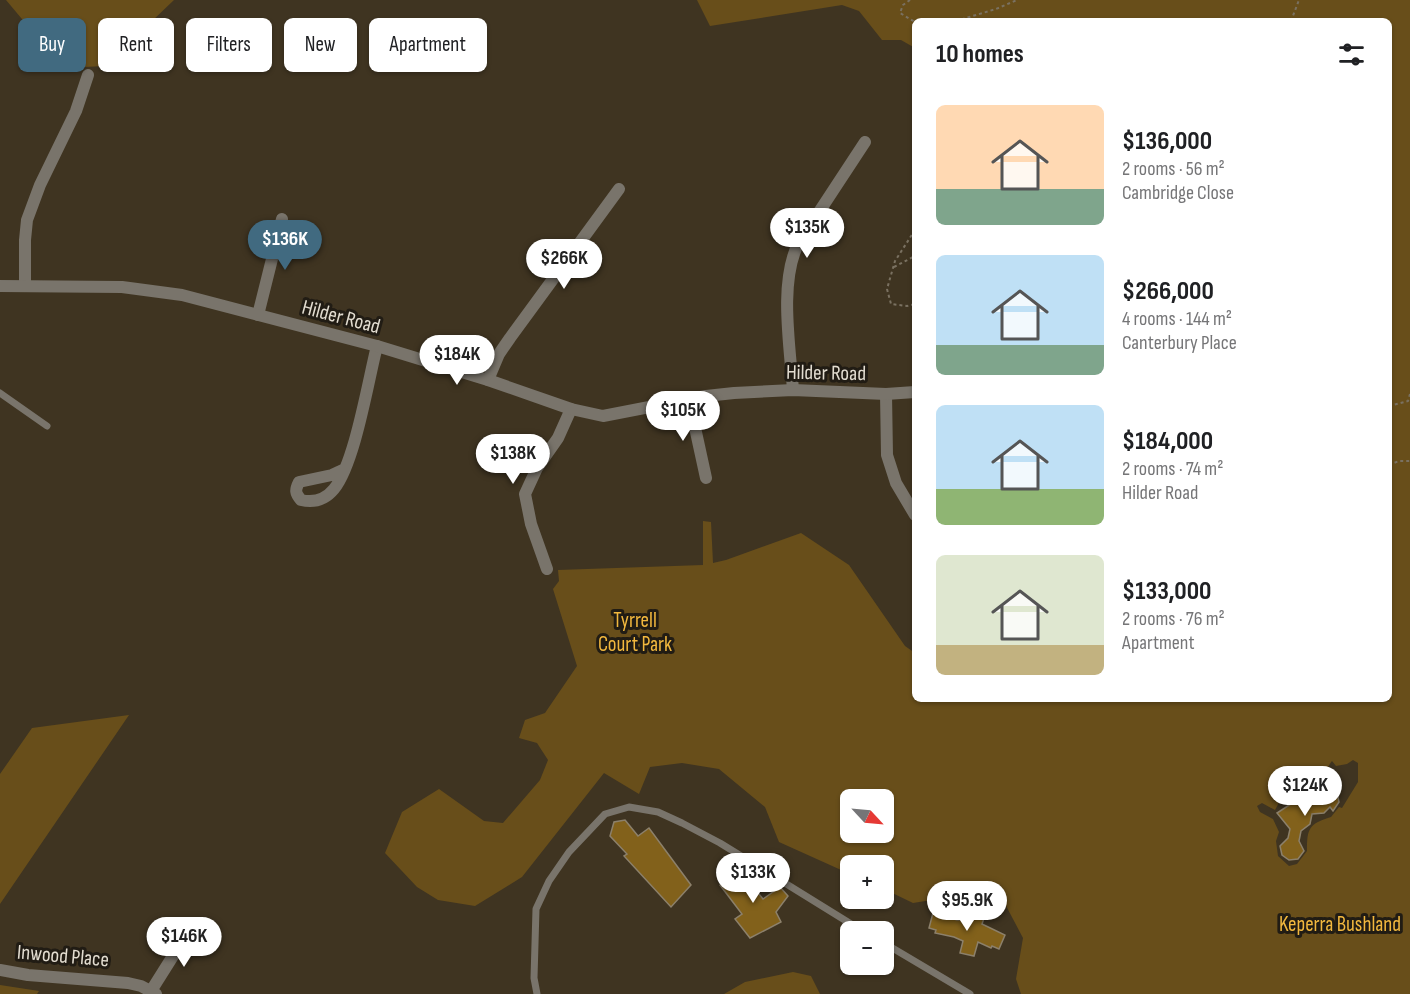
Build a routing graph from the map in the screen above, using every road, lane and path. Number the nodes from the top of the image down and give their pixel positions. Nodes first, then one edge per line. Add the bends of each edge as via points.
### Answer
1 (910, 0) edge
2 (1017, 0) edge
3 (1299, 0) edge
4 (966, 18) edge
5 (1292, 18) edge
6 (912, 22) edge
7 (88, 75) dead end
8 (866, 142) dead end
9 (619, 189) dead end
10 (282, 219) dead end
11 (912, 235) edge
12 (912, 258) edge
13 (893, 268) junction
14 (0, 285) edge
15 (25, 286) junction
16 (912, 305) edge
17 (258, 315) junction
18 (377, 346) junction
19 (488, 380) junction
20 (793, 390) junction
21 (912, 392) edge
22 (0, 393) edge
23 (886, 394) junction
24 (1410, 394) edge
25 (689, 400) junction
26 (1392, 405) edge
27 (571, 409) junction
28 (47, 426) dead end
29 (1410, 461) edge
30 (1392, 464) edge
31 (345, 469) dead end
32 (706, 478) dead end
33 (912, 510) edge
34 (547, 569) dead end
35 (846, 921) edge
36 (190, 929) dead end
37 (894, 949) edge
38 (0, 970) edge
39 (154, 992) edge
40 (537, 994) edge
41 (970, 994) edge

1 - 6 path via 900,13
2 - 4 path
3 - 5 path
7 - 15 street via 27,220
8 - 20 street via 791,258 788,298
9 - 19 street via 499,354
10 - 17 street
11 - 13 path
12 - 13 path
13 - 16 path via 887,289 891,304
14 - 15 street, Hilder Road
15 - 17 street, Hilder Road via 150,289
17 - 18 street, Hilder Road
18 - 19 street, Hilder Road
18 - 31 street
19 - 27 street, Hilder Road
20 - 23 street, Hilder Road
20 - 25 street, Hilder Road
21 - 23 street, Hilder Road
22 - 28 lane
23 - 33 street via 887,455 896,483
24 - 26 path via 1408,401
25 - 27 street, Hilder Road via 603,416
25 - 32 street
27 - 34 street via 525,494
29 - 30 path
35 - 40 lane via 682,823 658,812 628,807 605,814 569,852 549,881 536,909
36 - 39 street
37 - 41 lane
38 - 39 street, Inwood Place via 128,982

